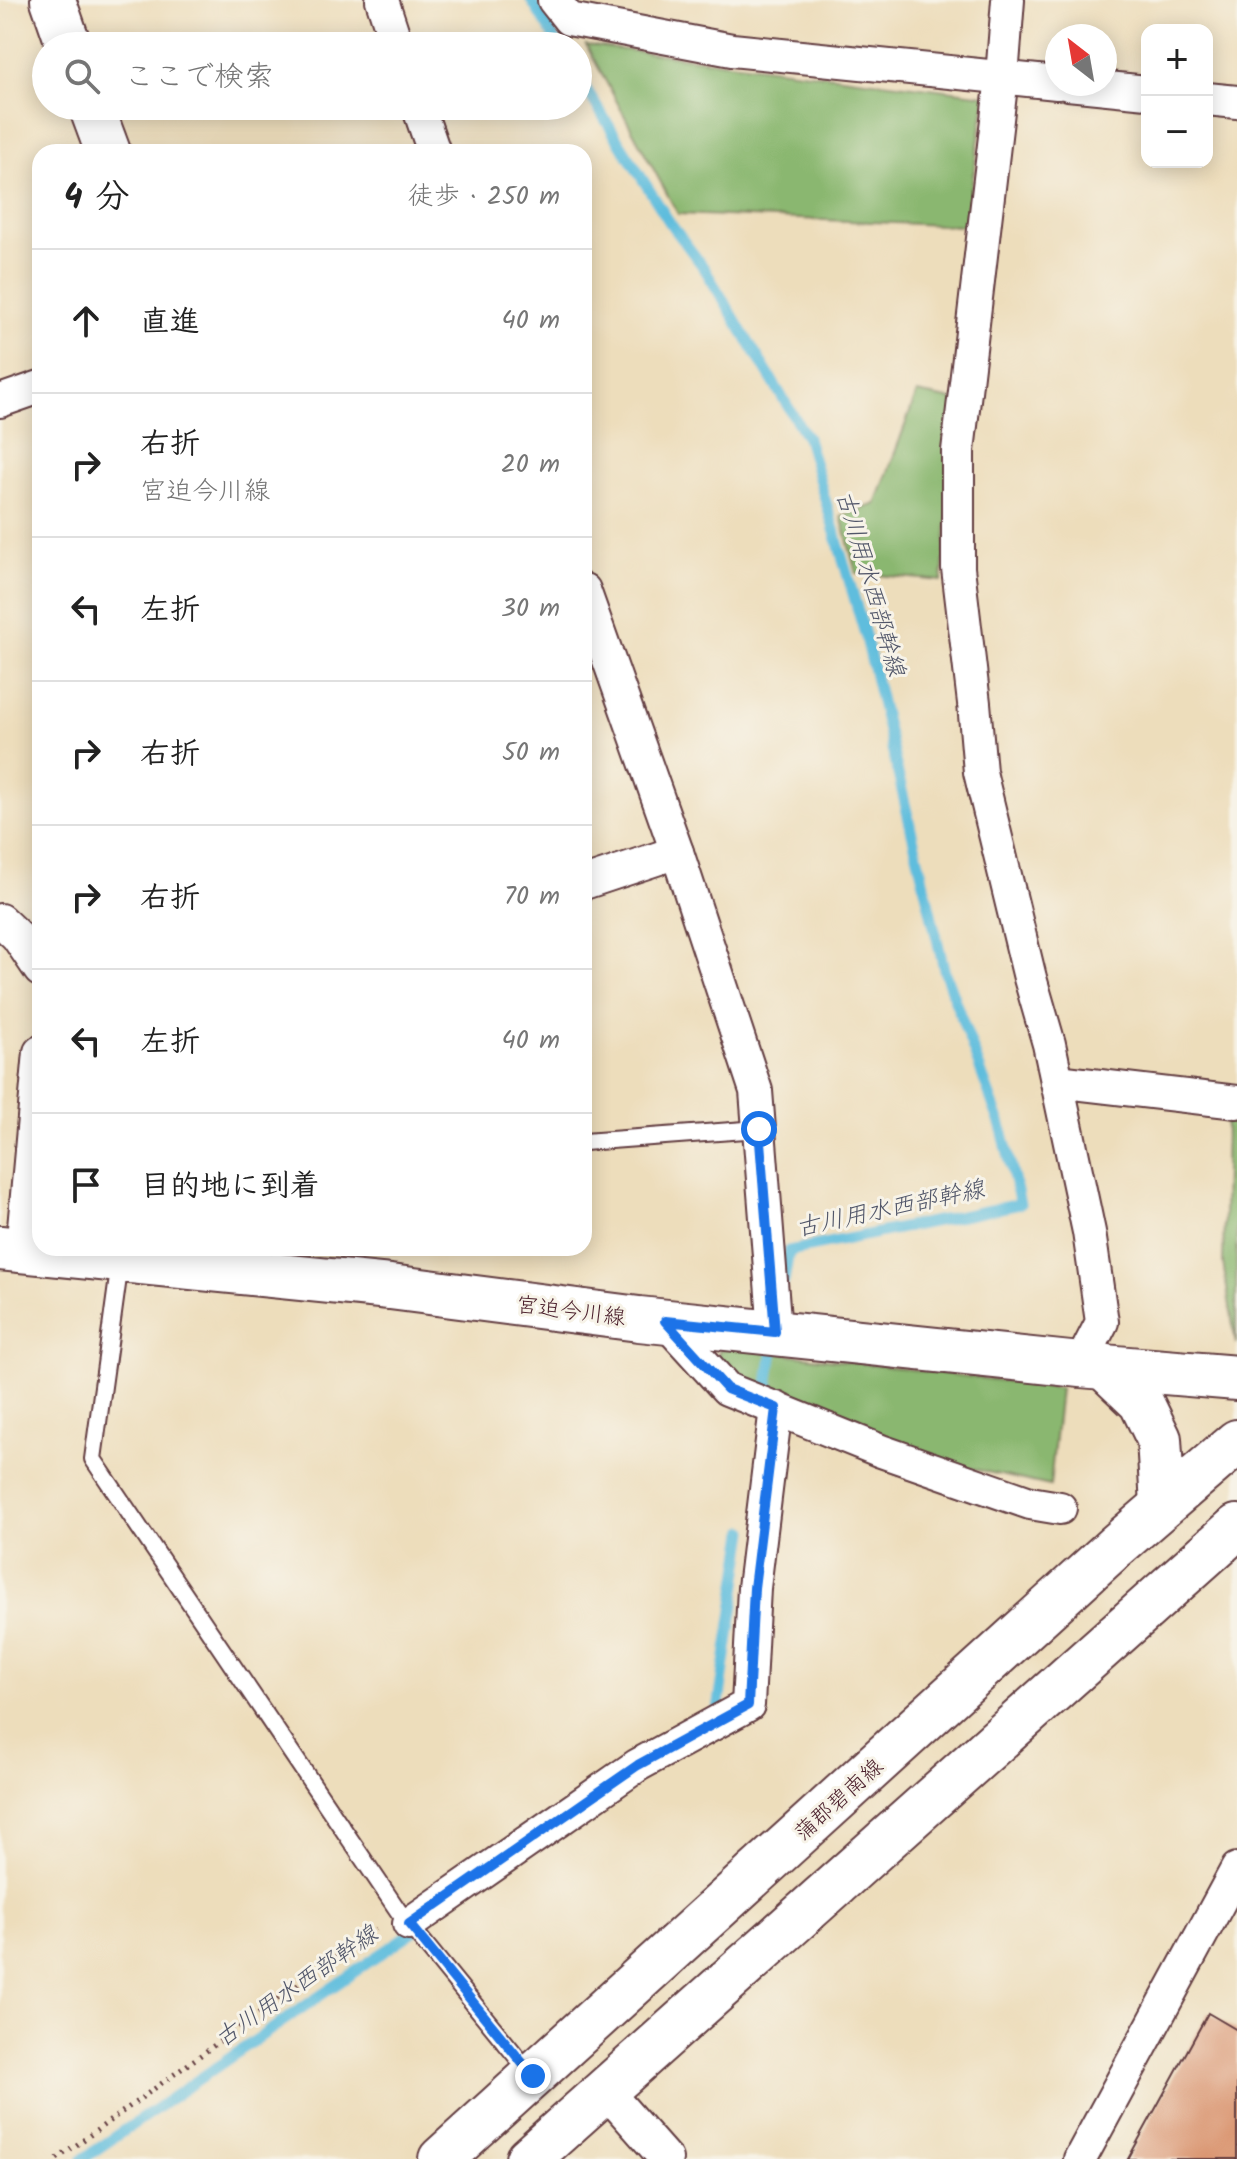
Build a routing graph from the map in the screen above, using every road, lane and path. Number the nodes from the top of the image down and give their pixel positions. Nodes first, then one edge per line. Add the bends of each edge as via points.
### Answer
1 (53, 0) edge
2 (382, 0) edge
3 (554, 0) edge
4 (1008, 0) edge
5 (64, 32) edge
6 (392, 32) edge
7 (1002, 77) junction
8 (1045, 82) edge
9 (1117, 89) edge
10 (1141, 91) edge
11 (1213, 100) edge
12 (1237, 102) edge
13 (96, 120) edge
14 (423, 120) edge
15 (105, 144) edge
16 (431, 144) edge
17 (32, 390) edge
18 (0, 401) edge
19 (592, 613) edge
20 (677, 852) junction
21 (592, 880) edge
22 (0, 920) edge
23 (32, 958) edge
24 (1057, 1081) junction
25 (1237, 1102) edge
26 (32, 1106) edge
27 (759, 1129) junction
28 (592, 1141) edge
29 (11, 1249) edge
30 (32, 1251) edge
31 (75, 1256) edge
32 (120, 1261) junction
33 (665, 1321) junction
34 (775, 1332) junction
35 (1091, 1366) junction
36 (1237, 1378) edge
37 (776, 1408) junction
38 (1237, 1442) edge
39 (1163, 1505) junction
40 (1060, 1508) dead end
41 (1237, 1527) edge
42 (1237, 1869) edge
43 (404, 1918) junction
44 (533, 2076) junction
45 (605, 2090) junction
46 (57, 2159) edge
47 (441, 2159) edge
48 (528, 2159) edge
49 (666, 2159) edge
50 (1080, 2159) edge

1 - 5 main road
2 - 6 street
3 - 7 street via 569,19 732,50
4 - 7 street
7 - 8 street
7 - 24 street via 958,451 958,568 980,772
9 - 10 street
11 - 12 street
13 - 15 main road
14 - 16 street
17 - 18 street
19 - 20 street
20 - 21 street
20 - 27 street via 756,1091
22 - 23 street
24 - 25 street
24 - 35 street via 1102,1322
26 - 29 street
27 - 28 lane
27 - 34 street
29 - 30 main road, 宮迫今川線
31 - 32 main road, 宮迫今川線
32 - 33 main road, 宮迫今川線
32 - 43 lane via 93,1459
33 - 34 main road, 宮迫今川線
33 - 37 street via 727,1389
34 - 35 main road, 宮迫今川線
35 - 36 main road, 宮迫今川線
35 - 39 main road via 1141,1402 1159,1439
37 - 40 street via 881,1451 1030,1503
37 - 43 street via 754,1588 748,1705 638,1765
38 - 39 main road, 蒲郡碧南線
39 - 44 main road, 蒲郡碧南線
41 - 45 main road
42 - 50 street
43 - 44 lane
43 - 46 path
44 - 47 main road, 蒲郡碧南線
45 - 48 main road
45 - 49 street

